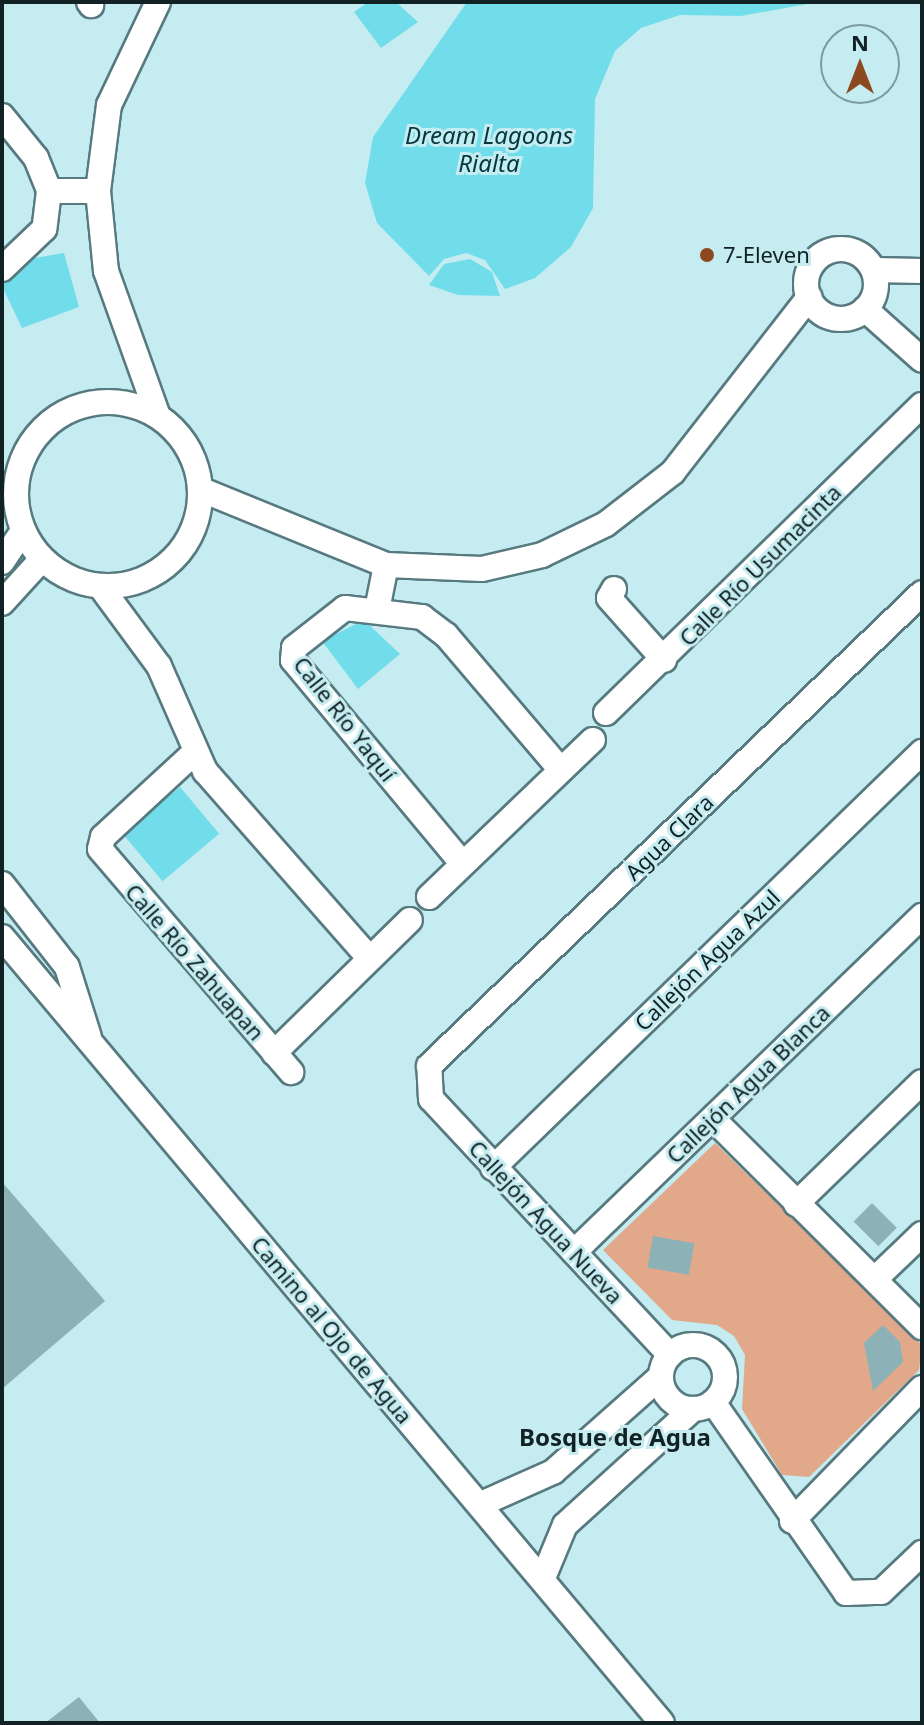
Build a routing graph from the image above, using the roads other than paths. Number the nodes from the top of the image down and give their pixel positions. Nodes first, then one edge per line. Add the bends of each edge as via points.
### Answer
1 (158, 2) edge
2 (2, 116) edge
3 (49, 191) junction
4 (98, 191) junction
5 (2, 269) edge
6 (874, 270) junction
7 (922, 271) edge
8 (809, 297) junction
9 (865, 309) junction
10 (922, 360) edge
11 (922, 405) edge
12 (158, 416) junction
13 (9, 485) edge
14 (202, 490) junction
15 (23, 531) junction
16 (42, 559) junction
17 (2, 562) edge
18 (386, 565) junction
19 (100, 586) junction
20 (614, 589) dead end
21 (922, 593) edge
22 (2, 603) edge
23 (377, 610) junction
24 (664, 660) junction
25 (606, 713) dead end
26 (593, 740) dead end
27 (922, 752) edge
28 (194, 753) junction
29 (561, 770) junction
30 (462, 863) junction
31 (2, 884) edge
32 (429, 897) dead end
33 (922, 916) edge
34 (410, 920) dead end
35 (2, 937) edge
36 (369, 958) junction
37 (89, 1040) junction
38 (274, 1053) junction
39 (291, 1072) dead end
40 (922, 1082) edge
41 (427, 1086) joint
42 (713, 1119) junction
43 (493, 1168) junction
44 (796, 1204) junction
45 (922, 1234) edge
46 (574, 1252) junction
47 (875, 1279) junction
48 (922, 1327) edge
49 (666, 1366) junction
50 (922, 1388) edge
51 (703, 1406) junction
52 (481, 1504) junction
53 (792, 1521) junction
54 (922, 1553) edge
55 (543, 1578) junction
56 (662, 1723) edge

1 - 4 street via 109,105
2 - 3 street via 36,158
3 - 4 street
3 - 5 street via 44,229
4 - 12 street via 106,271
6 - 7 street
6 - 8 street via 860,254 828,251 812,265
6 - 9 street via 876,291
8 - 9 street via 829,317
8 - 18 street via 673,472 606,524 542,555 496,567
9 - 10 street
11 - 24 street, Calle Río Usumacinta
12 - 13 street via 133,404 77,406 33,439
12 - 14 street via 181,435
13 - 15 street
14 - 18 street
14 - 19 street via 183,549 132,584
15 - 16 street
15 - 17 street
16 - 19 street
16 - 22 street
18 - 23 street
19 - 28 street via 159,666
20 - 24 street, Calle Río Usumacinta via 609,598
21 - 41 street, Agua Clara via 429,1066
23 - 29 street, Calle Río Yaquí via 435,624
23 - 30 street, Calle Río Yaquí via 345,608 291,657
24 - 25 street
26 - 29 street
27 - 43 street, Callejón Agua Azul
28 - 36 street
28 - 38 street, Calle Río Zahuapan via 103,837 100,849
29 - 30 street
30 - 32 street
31 - 37 street via 67,967
33 - 42 street, Callejón Agua Blanca
34 - 36 street, Calle Río Zahuapan
35 - 37 street, Camino al Ojo de Agua
36 - 38 street, Calle Río Zahuapan
37 - 52 street, Camino al Ojo de Agua
38 - 39 street
40 - 44 street
41 - 43 street, Callejón Agua Nueva
42 - 44 street
42 - 46 street, Callejón Agua Blanca
43 - 46 street, Callejón Agua Nueva
44 - 47 street
45 - 47 street
46 - 49 street, Callejón Agua Nueva
47 - 48 street
49 - 51 street via 674,1402
49 - 51 street via 688,1345 717,1356 724,1385
49 - 52 street via 553,1472
50 - 53 street
51 - 53 street
51 - 55 street via 565,1525
52 - 55 street, Camino al Ojo de Agua
53 - 54 street via 842,1590 861,1596 881,1592
55 - 56 street, Camino al Ojo de Agua

